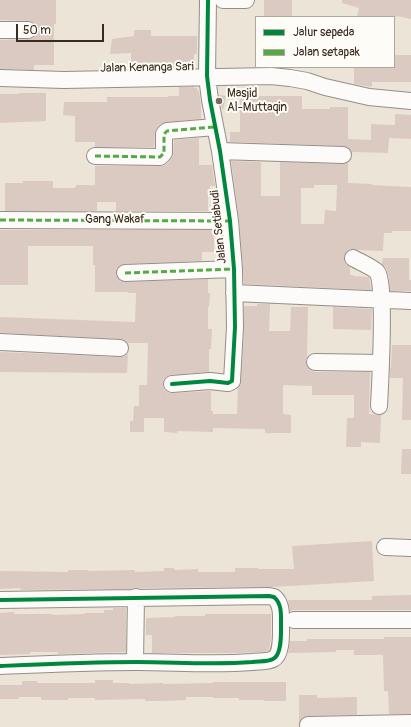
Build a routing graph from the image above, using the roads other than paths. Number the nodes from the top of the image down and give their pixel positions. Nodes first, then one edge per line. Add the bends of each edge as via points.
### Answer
1 (223, 0) edge
2 (246, 0) edge
3 (208, 6) edge
4 (0, 30) edge
5 (28, 30) dead end
6 (207, 76) junction
7 (0, 78) edge
8 (411, 101) edge
9 (215, 127) junction
10 (220, 152) junction
11 (343, 155) dead end
12 (95, 156) dead end
13 (0, 220) edge
14 (230, 221) junction
15 (353, 258) dead end
16 (234, 270) junction
17 (125, 273) dead end
18 (234, 294) junction
19 (382, 300) junction
20 (411, 300) edge
21 (0, 342) edge
22 (120, 348) dead end
23 (315, 362) dead end
24 (381, 363) junction
25 (172, 384) dead end
26 (380, 406) dead end
27 (385, 547) dead end
28 (411, 548) edge
29 (136, 597) junction
30 (0, 600) edge
31 (294, 620) dead end
32 (411, 620) edge
33 (136, 662) junction
34 (0, 666) edge
35 (411, 723) edge
36 (308, 725) dead end

1 - 2 street
3 - 6 street, Jalan Setiabudi
4 - 5 street
6 - 7 street, Jalan Kenanga Sari via 64,80
6 - 8 street, Jalan Kenanga Sari via 290,78 369,97
6 - 9 street, Jalan Setiabudi
9 - 10 street, Jalan Setiabudi
9 - 12 street via 166,131 164,153 160,157
10 - 11 street
10 - 14 street, Jalan Setiabudi
13 - 14 street, Gang Wakaf
14 - 16 street, Jalan Setiabudi
15 - 19 street via 377,271
16 - 17 street
16 - 18 street, Jalan Setiabudi
18 - 19 street
18 - 25 street, Jalan Setiabudi via 232,381
19 - 20 street
19 - 24 street
21 - 22 street
23 - 24 street
24 - 26 street
27 - 28 street
29 - 30 street
29 - 33 street
29 - 33 street via 274,597 279,602 281,632 276,658 270,661 230,664
31 - 32 street
33 - 34 street
35 - 36 street

